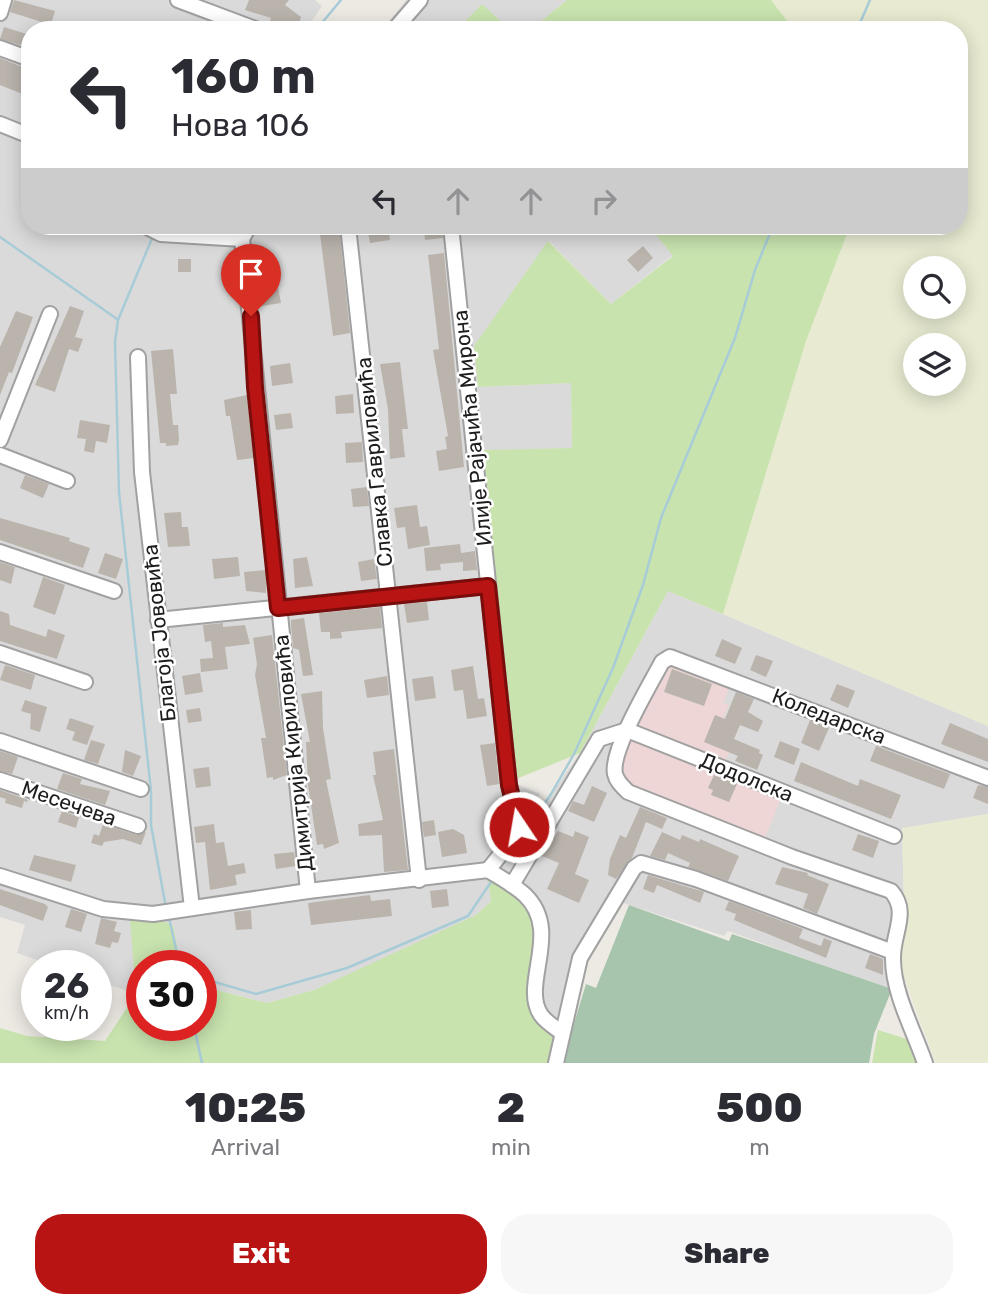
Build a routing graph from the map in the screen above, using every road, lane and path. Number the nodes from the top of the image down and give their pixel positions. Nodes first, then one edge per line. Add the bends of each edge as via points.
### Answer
1 (4, 0) edge
2 (178, 0) edge
3 (420, 0) edge
4 (0, 13) edge
5 (234, 21) edge
6 (402, 21) edge
7 (0, 48) edge
8 (21, 56) edge
9 (0, 124) edge
10 (21, 132) edge
11 (246, 235) edge
12 (349, 235) edge
13 (452, 235) edge
14 (51, 314) dead end
15 (138, 357) dead end
16 (0, 440) edge
17 (0, 455) edge
18 (67, 481) dead end
19 (0, 552) edge
20 (488, 586) junction
21 (114, 591) dead end
22 (389, 596) junction
23 (278, 608) junction
24 (158, 620) junction
25 (0, 653) edge
26 (85, 682) dead end
27 (627, 730) junction
28 (599, 739) junction
29 (0, 741) edge
30 (620, 749) junction
31 (988, 778) edge
32 (0, 780) edge
33 (141, 789) dead end
34 (138, 826) dead end
35 (894, 836) dead end
36 (494, 874) junction
37 (0, 876) edge
38 (419, 880) junction
39 (512, 885) junction
40 (308, 891) junction
41 (192, 908) junction
42 (893, 951) junction
43 (561, 1032) junction
44 (556, 1063) edge
45 (925, 1063) edge

1 - 4 street
2 - 5 street
3 - 6 street
7 - 8 street
9 - 10 street
11 - 23 street, Димитрија Кириловића
12 - 22 street, Славка Гавриловића
13 - 20 street, Илије Рајачића Мирона
14 - 16 street
15 - 24 street, Благоја Јововића via 142,472
17 - 18 street
19 - 21 street
20 - 22 street
20 - 36 street, Илије Рајачића Мирона via 509,785 519,827
22 - 23 street
22 - 38 street, Славка Гавриловића
23 - 24 street
23 - 40 street, Димитрија Кириловића
24 - 41 street, Благоја Јововића
25 - 26 street
27 - 28 street
27 - 30 street
27 - 31 street, Коледарска via 662,662 670,657
27 - 35 street, Додолска
28 - 30 street
28 - 39 street
29 - 33 street
30 - 42 street via 615,773 628,792 891,891 901,909
32 - 34 street, Месечева
36 - 38 street
36 - 39 street
37 - 41 street via 130,914
38 - 40 street
39 - 43 street via 531,904 541,925 536,1004 544,1019
40 - 41 street
42 - 43 street via 645,862 635,868 580,958
42 - 45 street via 902,998
43 - 44 street

